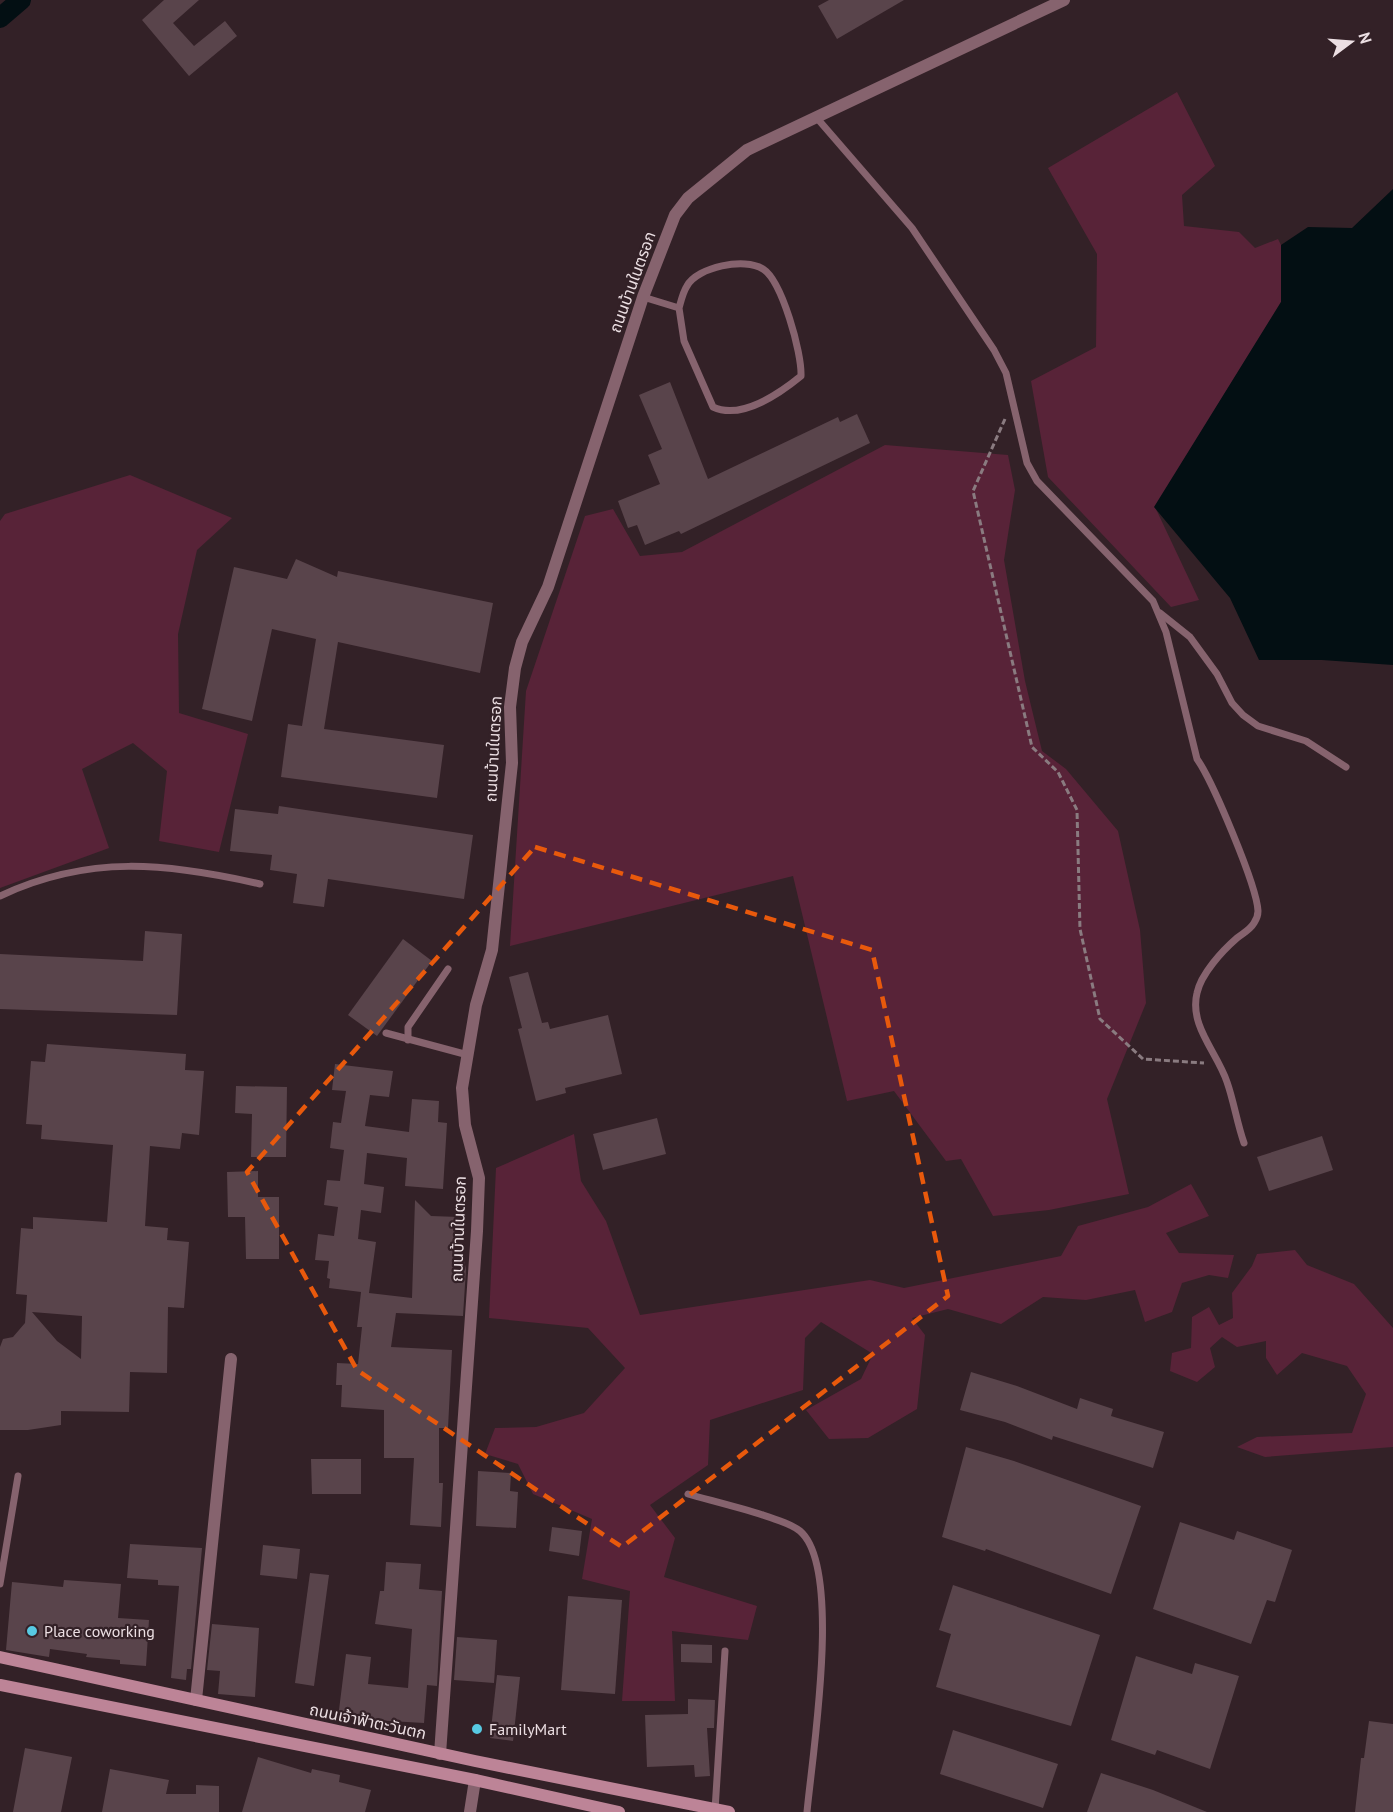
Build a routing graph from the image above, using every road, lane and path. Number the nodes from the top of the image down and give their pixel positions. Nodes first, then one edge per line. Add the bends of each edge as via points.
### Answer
1 (1064, 0) edge
2 (816, 117) junction
3 (643, 297) junction
4 (679, 308) junction
5 (1011, 403) junction
6 (1158, 612) junction
7 (1346, 767) dead end
8 (260, 884) dead end
9 (0, 896) edge
10 (448, 969) dead end
11 (386, 1033) dead end
12 (408, 1040) junction
13 (468, 1055) junction
14 (1220, 1064) junction
15 (1244, 1143) dead end
16 (231, 1359) dead end
17 (18, 1476) dead end
18 (688, 1494) dead end
19 (0, 1584) edge
20 (725, 1651) dead end
21 (0, 1657) edge
22 (0, 1685) edge
23 (196, 1700) junction
24 (440, 1754) junction
25 (475, 1780) junction
26 (715, 1810) junction
27 (470, 1812) edge
28 (619, 1812) edge
29 (729, 1812) edge
30 (807, 1812) edge

1 - 2 street, ถนนบ้านในตรอก
2 - 3 street, ถนนบ้านในตรอก via 747,150 688,198 675,215
2 - 5 lane via 912,228 971,312 1006,372
3 - 4 lane
3 - 13 street, ถนนบ้านในตรอก via 548,587 522,642 515,668 510,707 512,763 492,950 476,1005
4 - 4 lane via 687,284 702,274 738,262 765,270 789,317 802,361 801,376 783,391 753,405 724,412 713,407 684,341
5 - 6 lane via 1026,463 1037,481 1153,601
5 - 14 path via 973,491 1032,747 1058,772 1077,810 1080,929 1100,1019 1143,1059
6 - 7 lane via 1190,637 1243,715 1258,726 1306,741
6 - 14 lane via 1197,759 1221,807 1258,912 1251,928 1211,966 1197,993 1197,1022
8 - 9 lane via 198,870 92,867
10 - 12 lane via 408,1027
11 - 12 lane
12 - 13 lane
13 - 24 street, ถนนบ้านในตรอก via 462,1088 465,1125 479,1178 477,1231
14 - 15 lane
16 - 23 street
17 - 19 lane
18 - 30 lane via 774,1519 800,1531 813,1550 821,1577 824,1624
20 - 26 lane
21 - 23 main road, ถนนเจ้าฟ้าตะวันตก
22 - 25 main road
23 - 24 main road, ถนนเจ้าฟ้าตะวันตก
24 - 26 main road, ถนนเจ้าฟ้าตะวันตก
25 - 27 street
25 - 28 main road
26 - 29 main road, ถนนเจ้าฟ้าตะวันตก

